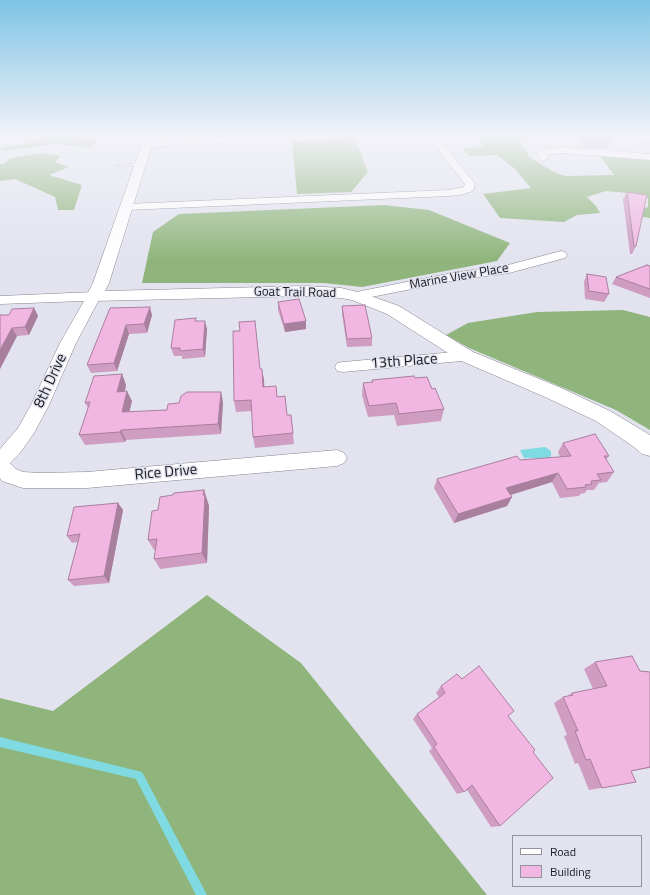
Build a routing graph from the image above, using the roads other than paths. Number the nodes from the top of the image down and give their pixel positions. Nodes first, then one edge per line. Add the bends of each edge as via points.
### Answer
1 (136, 177) edge
2 (464, 177) edge
3 (127, 207) junction
4 (561, 255) dead end
5 (94, 296) junction
6 (356, 296) junction
7 (0, 300) edge
8 (466, 356) junction
9 (343, 367) dead end
10 (650, 448) edge
11 (337, 458) dead end
12 (0, 461) edge
13 (0, 464) edge

1 - 3 street
2 - 3 street via 470,184 469,189 460,192
3 - 5 street via 101,283
4 - 6 street, Marine View Place via 509,269 452,277
5 - 6 street, Goat Trail Road via 305,291
5 - 7 street
5 - 12 street, 8th Drive via 68,343 25,433
6 - 8 street, Goat Trail Road via 393,310
8 - 9 street, 13th Place
8 - 10 street, Goat Trail Road via 603,416
11 - 13 street, Rice Drive via 87,480 40,481 23,480 9,475

